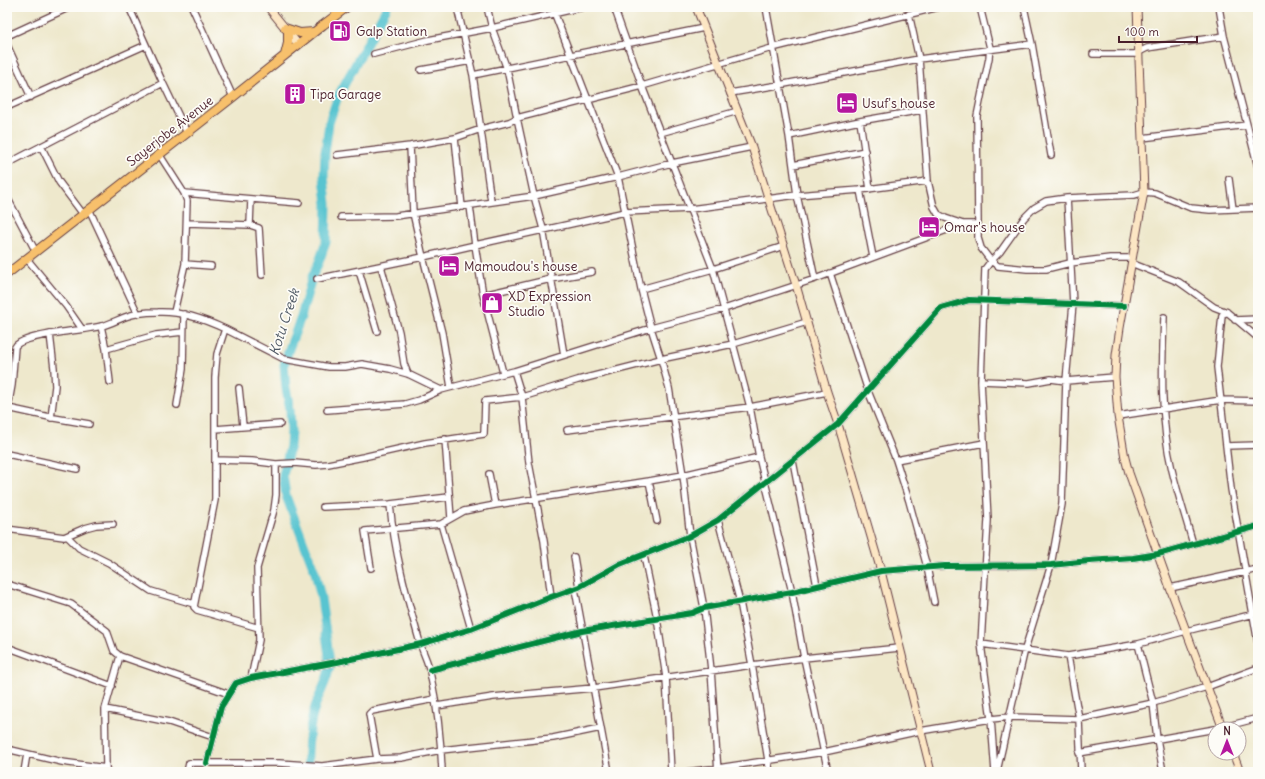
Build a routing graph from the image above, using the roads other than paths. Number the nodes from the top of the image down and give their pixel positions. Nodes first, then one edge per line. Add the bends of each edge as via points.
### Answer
1 (70, 7) edge
2 (129, 7) edge
3 (192, 7) edge
4 (268, 7) edge
5 (347, 7) edge
6 (469, 7) edge
7 (487, 7) edge
8 (552, 7) edge
9 (583, 7) edge
10 (614, 7) edge
11 (696, 7) edge
12 (766, 7) edge
13 (939, 7) edge
14 (980, 7) edge
15 (1024, 7) edge
16 (1137, 7) edge
17 (1218, 7) edge
18 (457, 8) edge
19 (554, 13) junction
20 (909, 14) junction
21 (492, 28) junction
22 (704, 28) junction
23 (286, 30) junction
24 (314, 32) junction
25 (464, 33) junction
26 (7, 36) edge
27 (1224, 36) junction
28 (298, 44) junction
29 (628, 44) junction
30 (1032, 44) junction
31 (7, 45) edge
32 (146, 45) junction
33 (772, 48) junction
34 (990, 48) junction
35 (1139, 53) junction
36 (374, 54) dead end
37 (570, 54) junction
38 (1094, 54) dead end
39 (284, 56) junction
40 (918, 59) junction
41 (471, 61) junction
42 (718, 63) junction
43 (507, 69) junction
44 (421, 70) dead end
45 (473, 75) junction
46 (163, 83) junction
47 (779, 85) junction
48 (642, 86) junction
49 (730, 93) junction
50 (31, 97) junction
51 (233, 97) junction
52 (588, 100) junction
53 (7, 107) edge
54 (922, 110) junction
55 (738, 111) junction
56 (516, 118) junction
57 (860, 121) junction
58 (1247, 125) junction
59 (481, 129) junction
60 (660, 132) junction
61 (187, 133) junction
62 (789, 136) junction
63 (455, 138) junction
64 (1142, 138) junction
65 (41, 146) junction
66 (410, 146) junction
67 (752, 147) junction
68 (865, 151) junction
69 (159, 154) junction
70 (337, 155) dead end
71 (1051, 155) dead end
72 (672, 163) junction
73 (7, 164) edge
74 (793, 165) junction
75 (1258, 167) edge
76 (618, 177) junction
77 (1229, 179) dead end
78 (928, 181) junction
79 (870, 189) junction
80 (860, 190) junction
81 (1144, 192) junction
82 (184, 193) junction
83 (796, 195) junction
84 (7, 196) edge
85 (534, 196) junction
86 (1067, 198) junction
87 (251, 199) junction
88 (768, 199) junction
89 (491, 201) junction
90 (299, 203) dead end
91 (470, 206) junction
92 (462, 207) junction
93 (1258, 208) edge
94 (690, 209) junction
95 (1234, 209) junction
96 (86, 212) junction
97 (626, 212) junction
98 (413, 213) junction
99 (341, 217) dead end
100 (187, 223) junction
101 (963, 224) junction
102 (978, 224) junction
103 (250, 225) junction
104 (543, 229) junction
105 (475, 245) junction
106 (784, 246) junction
107 (36, 252) junction
108 (423, 257) junction
109 (873, 257) junction
110 (27, 259) junction
111 (1132, 260) junction
112 (990, 261) junction
113 (1070, 263) junction
114 (184, 264) junction
115 (211, 266) dead end
116 (381, 266) junction
117 (713, 269) junction
118 (359, 271) junction
119 (592, 272) dead end
120 (830, 273) junction
121 (7, 274) edge
122 (262, 275) dead end
123 (317, 279) dead end
124 (551, 279) junction
125 (815, 279) junction
126 (796, 285) junction
127 (641, 289) junction
128 (483, 295) junction
129 (984, 301) junction
130 (1073, 304) junction
131 (1124, 306) junction
132 (724, 309) junction
133 (174, 312) junction
134 (1227, 312) junction
135 (138, 314) junction
136 (184, 314) junction
137 (1164, 317) dead end
138 (1258, 319) edge
139 (1235, 320) junction
140 (807, 322) junction
141 (101, 326) junction
142 (651, 328) junction
143 (82, 329) junction
144 (225, 329) junction
145 (377, 331) dead end
146 (183, 332) junction
147 (50, 334) junction
148 (1258, 338) edge
149 (733, 344) junction
150 (106, 349) junction
151 (564, 355) junction
152 (661, 359) junction
153 (514, 371) junction
154 (503, 373) junction
155 (408, 374) junction
156 (1115, 378) junction
157 (981, 381) junction
158 (1066, 381) junction
159 (110, 382) dead end
160 (451, 387) junction
161 (239, 388) dead end
162 (441, 390) junction
163 (868, 391) junction
164 (826, 392) junction
165 (522, 397) junction
166 (1221, 400) junction
167 (1258, 401) edge
168 (177, 405) dead end
169 (750, 408) junction
170 (1164, 409) junction
171 (327, 410) dead end
172 (7, 413) edge
173 (673, 416) junction
174 (1118, 416) junction
175 (51, 418) junction
176 (89, 424) dead end
177 (280, 424) dead end
178 (838, 424) junction
179 (243, 426) junction
180 (215, 429) junction
181 (567, 430) dead end
182 (445, 440) junction
183 (984, 443) junction
184 (1258, 445) edge
185 (1226, 446) junction
186 (7, 454) edge
187 (759, 457) junction
188 (215, 460) junction
189 (896, 460) junction
190 (793, 461) junction
191 (280, 464) junction
192 (77, 468) dead end
193 (489, 474) dead end
194 (683, 475) junction
195 (649, 481) junction
196 (765, 483) junction
197 (449, 497) junction
198 (535, 498) junction
199 (390, 504) junction
200 (495, 505) junction
201 (324, 507) dead end
202 (452, 518) junction
203 (718, 520) junction
204 (657, 521) dead end
205 (113, 524) dead end
206 (441, 524) junction
207 (1258, 526) edge
208 (392, 528) junction
209 (7, 529) edge
210 (1239, 532) junction
211 (67, 536) junction
212 (690, 536) junction
213 (1193, 544) junction
214 (1158, 554) junction
215 (644, 556) junction
216 (574, 557) dead end
217 (985, 565) junction
218 (1051, 565) junction
219 (927, 566) junction
220 (371, 568) dead end
221 (1258, 569) edge
222 (881, 571) junction
223 (1246, 571) junction
224 (7, 584) edge
225 (817, 586) junction
226 (577, 588) junction
227 (1170, 588) junction
228 (792, 592) junction
229 (550, 597) junction
230 (740, 602) junction
231 (934, 602) dead end
232 (194, 604) junction
233 (704, 608) junction
234 (1256, 614) edge
235 (657, 618) junction
236 (259, 628) junction
237 (471, 629) junction
238 (1186, 630) junction
239 (582, 631) junction
240 (421, 644) junction
241 (981, 644) junction
242 (1138, 644) junction
243 (1258, 644) edge
244 (7, 647) edge
245 (900, 648) junction
246 (1025, 649) junction
247 (120, 656) junction
248 (1068, 656) junction
249 (804, 658) junction
250 (752, 665) junction
251 (1258, 668) edge
252 (430, 670) junction
253 (711, 670) junction
254 (666, 677) junction
255 (251, 678) junction
256 (112, 686) junction
257 (1207, 687) junction
258 (594, 688) junction
259 (229, 694) junction
260 (435, 699) junction
261 (1153, 703) junction
262 (437, 706) junction
263 (105, 709) junction
264 (1010, 717) junction
265 (1258, 718) edge
266 (991, 719) junction
267 (1079, 719) junction
268 (1217, 721) edge
269 (1247, 721) edge
270 (601, 728) junction
271 (920, 731) junction
272 (1207, 731) edge
273 (213, 737) junction
274 (1157, 739) junction
275 (7, 749) edge
276 (441, 750) junction
277 (824, 752) junction
278 (1079, 753) junction
279 (27, 754) junction
280 (377, 759) junction
281 (768, 760) junction
282 (1236, 761) edge
283 (207, 763) junction
284 (316, 766) junction
285 (107, 770) edge
286 (718, 770) edge
287 (24, 772) edge
288 (187, 772) edge
289 (317, 772) edge
290 (442, 772) edge
291 (609, 772) edge
292 (671, 772) edge
293 (686, 772) edge
294 (770, 772) edge
295 (828, 772) edge
296 (931, 772) edge
297 (996, 772) edge
298 (1081, 772) edge
299 (1163, 772) edge
300 (1240, 772) edge

1 - 26 street
2 - 32 street
3 - 51 street
4 - 23 street
5 - 24 main road, Sayerjobe Avenue
6 - 18 street
7 - 21 street
8 - 19 street
9 - 19 street
10 - 29 street
11 - 22 street
12 - 33 street
13 - 20 street
14 - 34 street
15 - 30 street
16 - 35 street
17 - 27 street
18 - 25 street
19 - 21 street
19 - 37 street
20 - 33 street
20 - 40 street
21 - 25 street
21 - 43 street
22 - 29 street
22 - 42 street
23 - 24 main road
23 - 28 street
23 - 39 main road via 288,48
24 - 28 main road, Sayerjobe Avenue
25 - 36 street
25 - 41 street
27 - 35 street via 1147,48
27 - 58 street
28 - 39 main road, Sayerjobe Avenue
29 - 37 street
29 - 48 street
30 - 34 street
30 - 71 street
31 - 50 street
32 - 46 street
32 - 50 street
33 - 42 street
33 - 47 street
34 - 40 street
34 - 102 street via 977,116
35 - 38 street
35 - 64 street
37 - 43 street
37 - 52 street
39 - 51 main road, Sayerjobe Avenue
40 - 47 street
40 - 54 street
41 - 44 street
41 - 45 street
42 - 48 street
42 - 49 street
43 - 45 street
43 - 56 street
45 - 59 street
46 - 61 street
46 - 65 street
47 - 49 street
47 - 62 street
48 - 52 street
48 - 60 street
49 - 55 street
50 - 53 street
51 - 61 main road, Sayerjobe Avenue
52 - 56 street
52 - 76 street
54 - 57 street
54 - 78 street
55 - 60 street
55 - 67 street
56 - 59 street via 510,122
56 - 85 street
57 - 62 street
57 - 68 street
58 - 64 street
58 - 75 street
59 - 63 street
59 - 89 street
60 - 72 street
61 - 69 main road, Sayerjobe Avenue
62 - 74 street
63 - 66 street
63 - 92 street
64 - 81 street
65 - 73 street
65 - 96 street via 59,182
66 - 70 street
66 - 98 street
67 - 72 street
67 - 88 street
68 - 74 street
68 - 79 street
69 - 82 street
69 - 96 main road, Sayerjobe Avenue
72 - 76 street
72 - 94 street
74 - 83 street
76 - 85 street
76 - 97 street
77 - 95 street
78 - 79 street
78 - 101 street via 938,214
79 - 80 street
80 - 83 street
80 - 109 street
81 - 86 street via 1134,195
81 - 95 street via 1155,193 1191,208
81 - 111 street
82 - 87 street
82 - 100 street via 187,201
83 - 88 street
83 - 125 street
84 - 107 street
85 - 89 street
85 - 104 street
86 - 112 street via 1046,201 1034,208
86 - 113 street
87 - 90 street
87 - 103 street
88 - 94 street
88 - 106 street
89 - 91 street
91 - 92 street
91 - 105 street
92 - 98 street
93 - 95 street
94 - 97 street
94 - 117 street
96 - 107 main road, Sayerjobe Avenue
96 - 135 street
97 - 104 street
97 - 127 street
98 - 99 street via 396,216
98 - 108 street
100 - 103 street
100 - 114 street
101 - 102 street
101 - 109 street
102 - 112 street via 981,248
103 - 122 street via 259,228
104 - 105 street
104 - 124 street
105 - 108 street
105 - 128 street
106 - 117 street
106 - 126 street
107 - 110 main road, Sayerjobe Avenue
108 - 116 street
108 - 160 street via 442,332
109 - 120 street
110 - 121 main road, Sayerjobe Avenue
110 - 143 street
111 - 113 street via 1110,258
111 - 131 street
111 - 134 street via 1179,282 1214,307
112 - 113 street via 998,266 1027,269 1046,269
112 - 129 street via 985,269
113 - 130 street
114 - 115 street
114 - 133 street
116 - 118 street
116 - 155 street
117 - 127 street
117 - 132 street
118 - 123 street
118 - 145 street
119 - 124 street
120 - 125 street
120 - 163 street
124 - 128 street
124 - 151 street
125 - 126 street
126 - 132 street
126 - 140 street
127 - 142 street
128 - 154 street
129 - 130 street
129 - 157 street
129 - 163 street via 969,300 941,308
130 - 131 street
130 - 158 street
131 - 156 street
132 - 142 street
132 - 149 street
133 - 135 street
133 - 136 street
134 - 139 street
134 - 166 street via 1222,316 1217,367
135 - 141 street
136 - 144 street
136 - 146 street
137 - 170 street
138 - 139 street
139 - 148 street
140 - 149 street
140 - 164 street
141 - 143 street
141 - 150 street
142 - 151 street
142 - 152 street
143 - 147 street
144 - 155 street via 286,359 338,368 370,365
144 - 180 street via 216,363
146 - 150 street via 156,335
146 - 168 street via 183,369
147 - 172 street via 20,341 16,345
147 - 175 street via 55,380
149 - 152 street
149 - 169 street
150 - 159 street
151 - 153 street
152 - 165 street
152 - 173 street
153 - 154 street
153 - 165 street
154 - 160 street
155 - 162 street
156 - 158 street
156 - 174 street
157 - 158 street
157 - 183 street
158 - 218 street via 1062,504
160 - 162 street
161 - 179 street
162 - 171 street via 405,404
163 - 178 street
163 - 189 street
164 - 169 street
164 - 178 street
165 - 182 street via 484,401 484,434
165 - 198 street
166 - 167 street
166 - 170 street
166 - 185 street
169 - 173 street
169 - 187 street
170 - 174 street
170 - 213 street via 1172,470
172 - 175 street
173 - 181 street
173 - 194 street
174 - 214 street via 1129,473
175 - 176 street
177 - 179 street
178 - 190 street
178 - 222 street
179 - 180 street
180 - 188 street
182 - 191 street via 328,464
182 - 197 street
183 - 189 street
183 - 217 street via 988,520
184 - 185 street
185 - 210 street
186 - 192 street
187 - 194 street
187 - 196 street
188 - 191 street
188 - 232 street via 213,512
189 - 219 street
190 - 196 street
190 - 225 street
191 - 236 street via 274,510 258,568
193 - 200 street
194 - 195 street
194 - 212 street
195 - 198 street
195 - 204 street
196 - 203 street
196 - 228 street
197 - 199 street
197 - 202 street
198 - 200 street
198 - 229 street via 544,542
199 - 201 street
199 - 208 street
200 - 202 street via 464,511
202 - 206 street
203 - 212 street
203 - 230 street
205 - 211 street via 96,525
206 - 208 street
206 - 237 street
207 - 210 street
208 - 220 street via 365,531
208 - 240 street
209 - 211 street via 58,537
210 - 213 street
210 - 223 street
211 - 232 street via 79,548 109,563 151,591
212 - 215 street
212 - 233 street
213 - 214 street
214 - 218 street
214 - 227 street
215 - 226 street via 620,564
215 - 235 street
216 - 226 street
217 - 218 street
217 - 219 street
217 - 241 street
218 - 246 street
219 - 222 street
219 - 231 street
221 - 223 street
222 - 225 street
222 - 245 street
223 - 227 street
223 - 234 street
224 - 247 street via 71,604 107,631 114,652
225 - 228 street
226 - 229 street
226 - 239 street
227 - 238 street
228 - 230 street
228 - 249 street
229 - 237 street
230 - 233 street
230 - 250 street
232 - 236 street via 197,610
233 - 235 street via 692,613
233 - 253 street
234 - 238 street
234 - 243 street
235 - 239 street
235 - 254 street
236 - 255 street via 258,648
237 - 240 street
238 - 242 street
238 - 257 street
239 - 252 street
239 - 258 street
240 - 252 street
240 - 255 street
241 - 246 street
241 - 266 street
242 - 248 street
242 - 261 street
244 - 256 street
245 - 249 street
245 - 271 street
246 - 248 street
246 - 264 street
247 - 256 street
247 - 259 street
248 - 267 street
249 - 250 street
249 - 277 street
250 - 253 street
250 - 281 street
251 - 257 street
252 - 260 street
253 - 254 street
253 - 286 street
254 - 258 street
254 - 292 street
255 - 259 street via 236,683
256 - 263 street
257 - 261 street
257 - 268 street
258 - 262 street via 493,697
258 - 270 street
259 - 273 street via 221,707
260 - 262 street
260 - 280 street via 372,711 369,714
261 - 267 street
261 - 274 street
262 - 276 street
263 - 273 street via 169,722
263 - 285 street
264 - 266 street
264 - 267 street
264 - 297 street
265 - 269 street
266 - 271 street
266 - 297 street
267 - 278 street
270 - 276 street via 553,738
270 - 291 street
271 - 277 street
271 - 296 street
272 - 274 street
273 - 283 street
274 - 278 street
274 - 299 street
275 - 279 street
276 - 280 street via 401,758
276 - 290 street
277 - 281 street
277 - 295 street
278 - 298 street
279 - 285 street
279 - 287 street
280 - 284 street
281 - 286 street
281 - 294 street
282 - 300 street
283 - 284 street
283 - 288 street via 189,763
284 - 289 street
286 - 293 street

